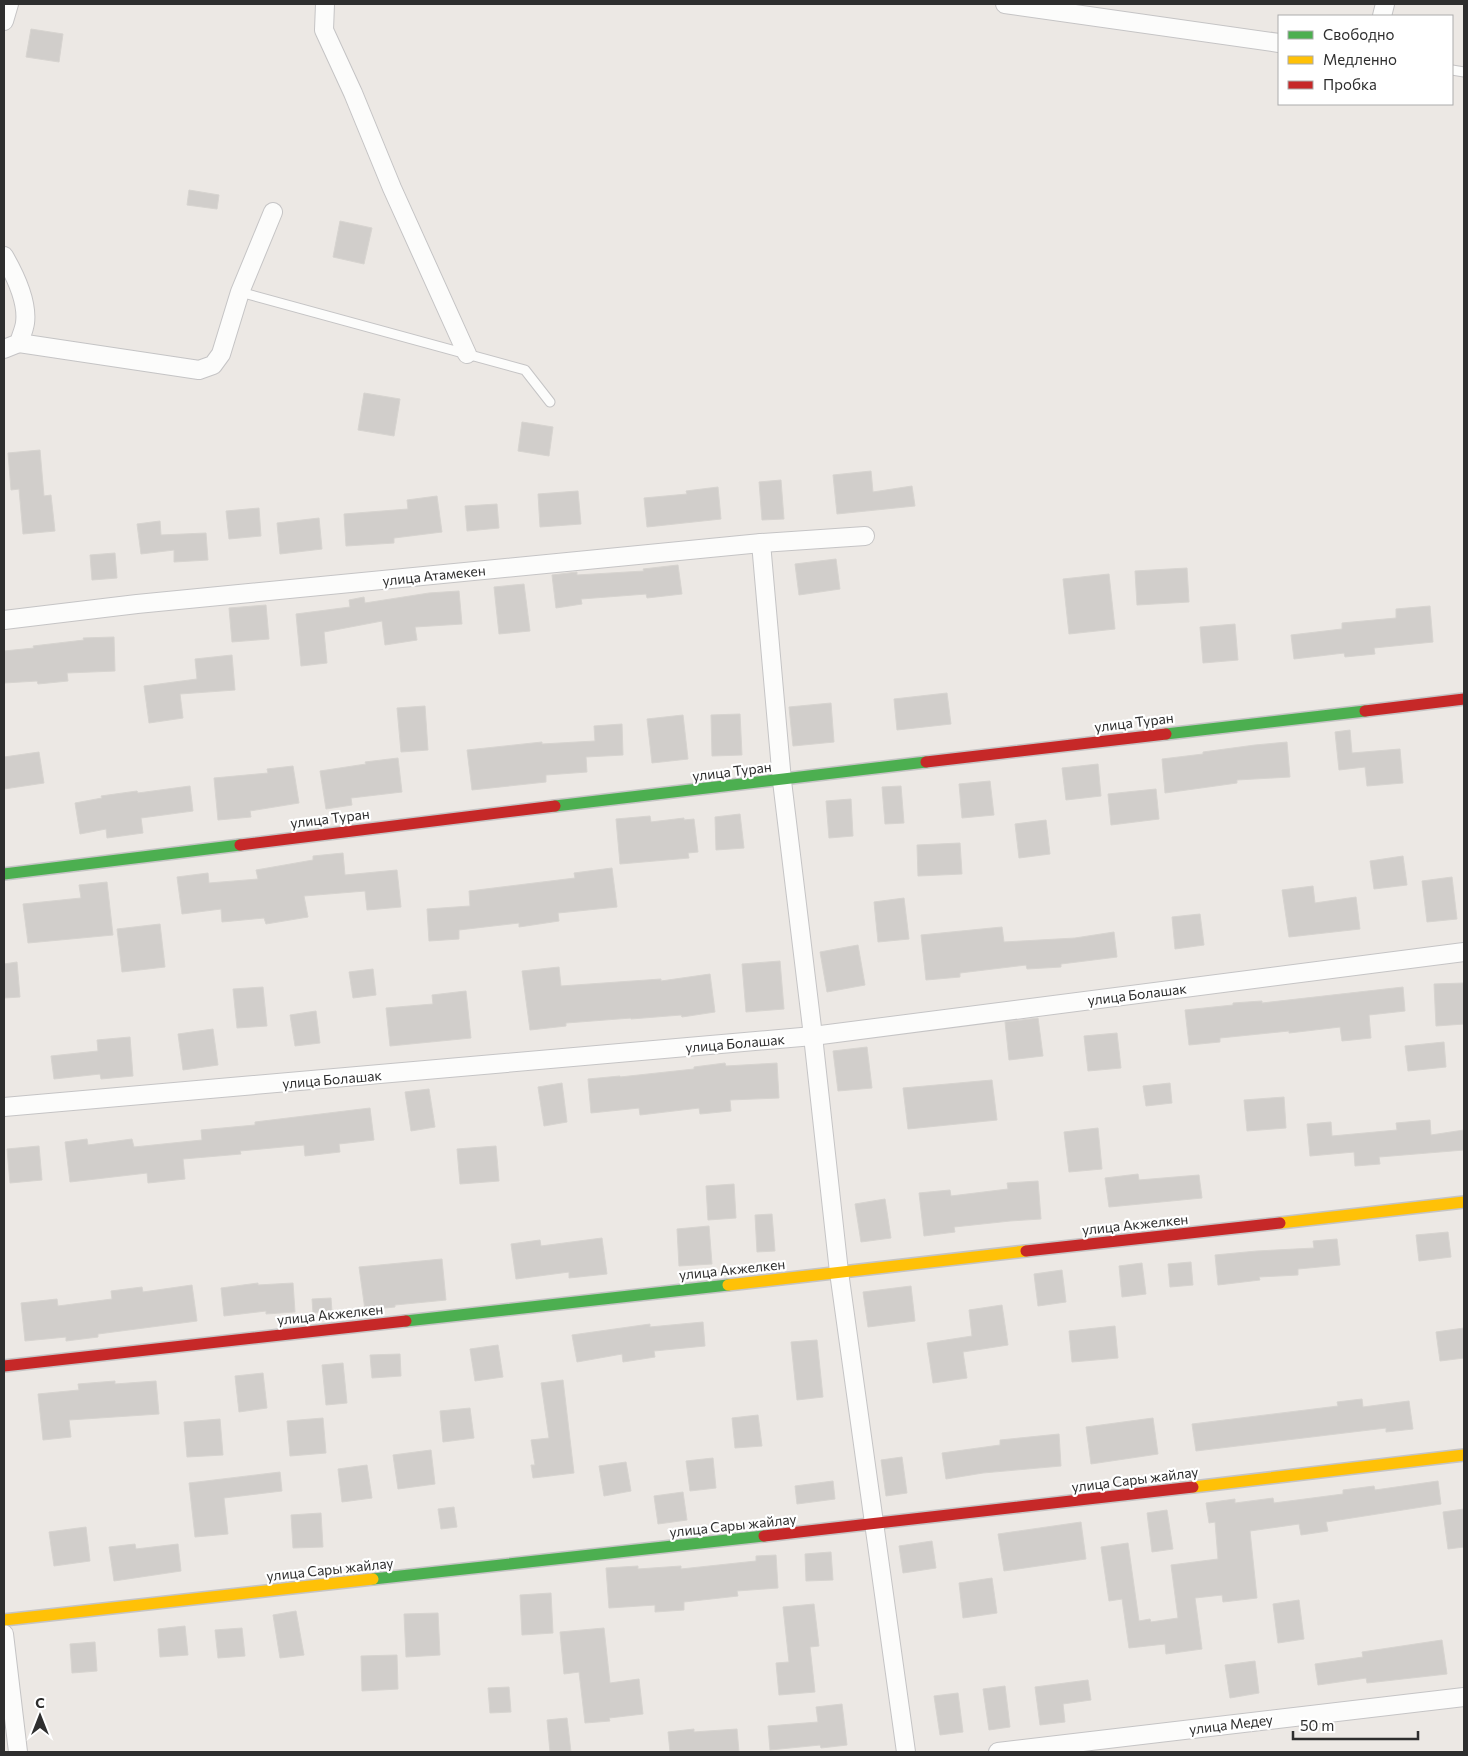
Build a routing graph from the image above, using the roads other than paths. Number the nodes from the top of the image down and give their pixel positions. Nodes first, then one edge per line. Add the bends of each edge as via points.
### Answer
1 (9, 4) edge
2 (324, 4) edge
3 (1005, 4) edge
4 (4, 20) edge
5 (1278, 43) edge
6 (273, 212) dead end
7 (4, 256) edge
8 (240, 292) junction
9 (11, 346) edge
10 (467, 354) junction
11 (550, 402) dead end
12 (865, 536) dead end
13 (761, 543) junction
14 (4, 620) edge
15 (1464, 699) edge
16 (782, 781) junction
17 (4, 874) edge
18 (1464, 952) edge
19 (813, 1036) junction
20 (4, 1107) edge
21 (1464, 1202) edge
22 (838, 1272) junction
23 (4, 1366) edge
24 (1464, 1455) edge
25 (874, 1524) junction
26 (4, 1620) edge
27 (4, 1634) edge
28 (1464, 1696) edge
29 (18, 1752) edge
30 (906, 1752) edge
31 (998, 1752) edge

1 - 4 street
2 - 10 street via 324,30
3 - 5 street
6 - 8 street
7 - 9 street via 14,272 23,301 25,322
8 - 9 street via 221,354 213,365 199,370
8 - 10 lane
10 - 11 lane via 525,370
12 - 13 street, улица Атамекен
13 - 14 street, улица Атамекен via 136,604
13 - 16 street
15 - 16 street, улица Туран
16 - 17 street, улица Туран
16 - 19 street
18 - 19 street, улица Болашак
19 - 20 street, улица Болашак
19 - 22 street
21 - 22 street, улица Акжелкен
22 - 23 street, улица Акжелкен
22 - 25 street
24 - 25 street, улица Сары жайлау
25 - 26 street, улица Сары жайлау
25 - 30 street
27 - 29 street
28 - 31 street, улица Медеу

